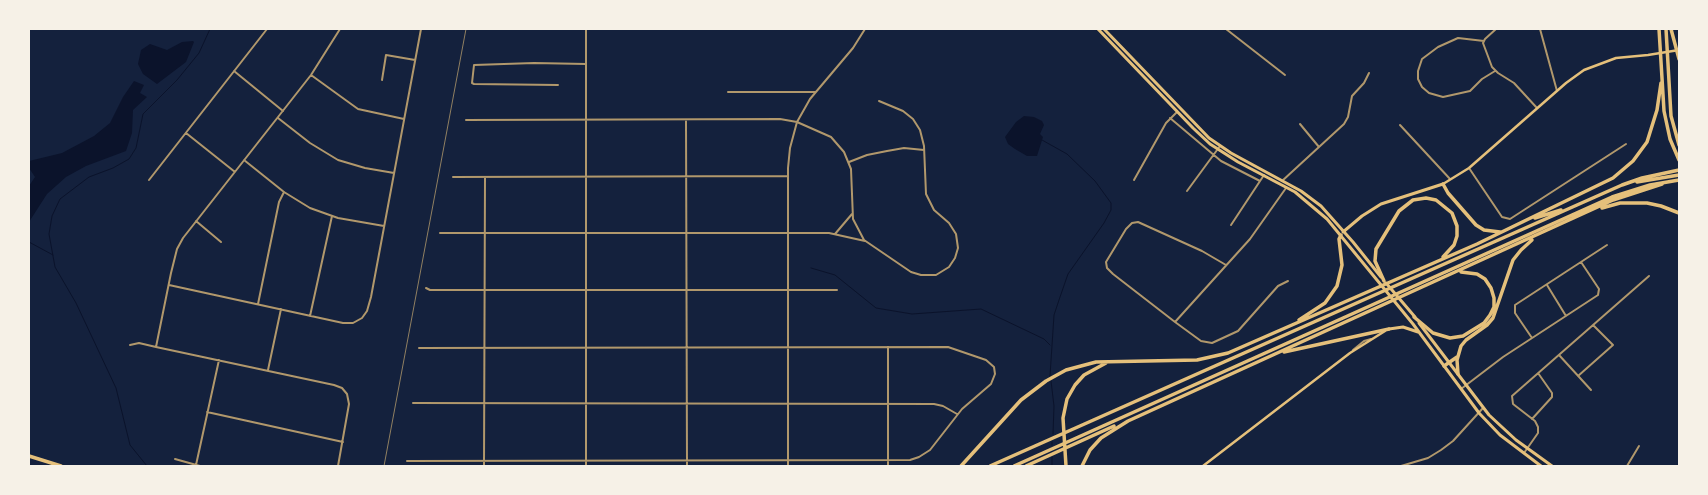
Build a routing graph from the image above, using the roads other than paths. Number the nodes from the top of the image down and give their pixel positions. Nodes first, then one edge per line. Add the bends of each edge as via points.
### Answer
1 (267, 29) edge
2 (340, 29) edge
3 (421, 29) edge
4 (586, 29) edge
5 (716, 29) edge
6 (777, 29) edge
7 (865, 29) edge
8 (1098, 29) edge
9 (1104, 29) edge
10 (1226, 29) edge
11 (1496, 29) edge
12 (1540, 29) edge
13 (1659, 29) edge
14 (1666, 29) edge
15 (1671, 29) edge
16 (1484, 41) junction
17 (1679, 50) edge
18 (1679, 59) edge
19 (415, 60) junction
20 (586, 64) junction
21 (234, 71) junction
22 (1495, 71) junction
23 (1369, 73) dead end
24 (311, 75) junction
25 (1285, 76) dead end
26 (382, 80) dead end
27 (1661, 83) junction
28 (558, 85) dead end
29 (1557, 91) junction
30 (728, 92) dead end
31 (815, 92) junction
32 (879, 101) dead end
33 (1537, 108) junction
34 (283, 111) junction
35 (1177, 112) junction
36 (277, 118) junction
37 (1170, 118) junction
38 (404, 119) junction
39 (466, 120) dead end
40 (586, 120) junction
41 (686, 120) junction
42 (797, 122) junction
43 (1300, 124) dead end
44 (1400, 124) dead end
45 (186, 133) junction
46 (1626, 144) dead end
47 (1679, 145) edge
48 (1220, 146) junction
49 (1319, 148) junction
50 (924, 150) junction
51 (1218, 150) junction
52 (1214, 156) junction
53 (244, 160) junction
54 (1679, 160) edge
55 (849, 162) junction
56 (1469, 168) junction
57 (1678, 171) edge
58 (235, 172) junction
59 (394, 173) junction
60 (1679, 175) edge
61 (788, 176) junction
62 (1264, 176) junction
63 (453, 177) dead end
64 (485, 177) junction
65 (585, 177) junction
66 (687, 177) junction
67 (149, 180) dead end
68 (1134, 180) dead end
69 (1283, 180) junction
70 (1451, 180) junction
71 (1679, 180) edge
72 (1260, 181) junction
73 (1667, 182) junction
74 (1279, 184) junction
75 (1289, 184) junction
76 (1443, 184) junction
77 (1622, 185) junction
78 (1286, 188) junction
79 (1187, 191) dead end
80 (284, 192) junction
81 (1587, 201) junction
82 (1591, 212) junction
83 (852, 214) junction
84 (1679, 214) edge
85 (332, 216) junction
86 (196, 221) junction
87 (1522, 222) junction
88 (1231, 224) dead end
89 (384, 226) junction
90 (1501, 232) junction
91 (440, 233) dead end
92 (687, 233) junction
93 (788, 233) junction
94 (1342, 233) junction
95 (484, 234) junction
96 (586, 234) junction
97 (835, 234) junction
98 (1537, 236) junction
99 (866, 241) junction
100 (221, 242) dead end
101 (1607, 245) dead end
102 (1441, 260) junction
103 (1581, 262) junction
104 (1226, 265) junction
105 (1454, 274) junction
106 (1649, 276) dead end
107 (1288, 281) dead end
108 (1384, 281) junction
109 (169, 285) junction
110 (1547, 285) junction
111 (426, 288) dead end
112 (484, 290) junction
113 (586, 290) junction
114 (687, 290) junction
115 (788, 290) junction
116 (837, 290) dead end
117 (258, 304) junction
118 (281, 309) junction
119 (310, 316) junction
120 (1566, 316) junction
121 (1414, 317) junction
122 (1175, 322) junction
123 (1592, 325) junction
124 (1389, 329) junction
125 (1283, 330) junction
126 (1420, 332) junction
127 (1532, 338) junction
128 (130, 345) dead end
129 (888, 346) junction
130 (156, 347) junction
131 (484, 347) junction
132 (586, 347) junction
133 (687, 347) junction
134 (788, 347) junction
135 (419, 348) dead end
136 (1276, 354) junction
137 (1559, 355) junction
138 (1457, 357) junction
139 (219, 360) junction
140 (1114, 360) junction
141 (1449, 362) junction
142 (1444, 366) junction
143 (268, 370) junction
144 (1538, 373) junction
145 (1458, 374) junction
146 (1578, 376) junction
147 (1466, 385) junction
148 (1461, 389) junction
149 (1591, 390) dead end
150 (413, 403) dead end
151 (788, 403) junction
152 (485, 404) junction
153 (586, 404) junction
154 (686, 404) junction
155 (889, 404) junction
156 (1483, 408) junction
157 (207, 412) junction
158 (1479, 413) junction
159 (958, 414) junction
160 (1532, 419) junction
161 (1124, 423) junction
162 (343, 442) junction
163 (1639, 446) dead end
164 (1527, 448) junction
165 (1523, 454) junction
166 (29, 456) edge
167 (174, 459) dead end
168 (484, 460) junction
169 (586, 460) junction
170 (687, 460) junction
171 (788, 460) junction
172 (888, 460) junction
173 (407, 461) dead end
174 (196, 465) edge
175 (61, 466) edge
176 (200, 466) edge
177 (338, 466) edge
178 (484, 466) edge
179 (586, 466) edge
180 (687, 466) edge
181 (788, 466) edge
182 (888, 466) edge
183 (961, 466) edge
184 (990, 466) edge
185 (1014, 466) edge
186 (1026, 466) edge
187 (1066, 466) edge
188 (1082, 466) edge
189 (1202, 466) edge
190 (1401, 466) edge
191 (1541, 466) edge
192 (1552, 466) edge
193 (1627, 466) edge

1 - 21 street
2 - 24 street
3 - 19 street
4 - 20 street
5 - 6 lane
7 - 31 street via 848,54
8 - 35 main road
9 - 48 main road via 1195,124
10 - 25 street
11 - 16 street
12 - 29 street
13 - 27 highway
14 - 47 highway via 1671,116
15 - 18 highway
16 - 22 street via 1484,48
16 - 22 street via 1464,38 1447,42 1425,56 1418,70 1420,83 1434,96 1443,97 1470,91
17 - 29 main road via 1608,60 1584,70
19 - 26 street via 386,55
19 - 38 street
20 - 28 street via 474,65 474,84
20 - 40 street
21 - 34 street
21 - 45 street
22 - 33 street via 1514,83
23 - 49 street via 1352,96 1344,124
24 - 34 street
24 - 38 street via 358,109
27 - 54 highway via 1667,128
27 - 87 highway via 1650,134 1633,161 1613,178
29 - 33 main road
30 - 31 street
31 - 42 street
32 - 50 street via 899,109 913,119 922,134
33 - 56 main road
34 - 36 street
35 - 37 street
35 - 51 main road
36 - 53 street
36 - 59 street via 334,158 365,168
37 - 52 street
37 - 68 street
38 - 59 street
39 - 40 street
40 - 41 street
40 - 65 street
41 - 42 street via 780,119
41 - 66 street
42 - 55 street via 831,137 840,146
42 - 61 street via 790,148
43 - 49 street
44 - 70 street
45 - 58 street
45 - 67 street
46 - 56 street via 1510,219 1502,217
48 - 51 street
48 - 69 main road
49 - 69 street
50 - 55 street via 904,148 867,155
50 - 99 street via 926,194 934,210 952,226 958,243 955,258 949,267 939,274 916,274
51 - 52 street
51 - 62 main road
52 - 72 street
52 - 79 street
53 - 58 street
53 - 80 street
55 - 83 street
56 - 70 main road
57 - 77 highway
58 - 86 street
59 - 89 street
60 - 77 highway
61 - 66 street
61 - 93 street
62 - 72 street
62 - 74 main road
63 - 64 street
64 - 65 street
64 - 95 street
65 - 66 street
65 - 96 street
66 - 92 street
69 - 74 street
69 - 75 main road
70 - 76 main road
71 - 73 highway
72 - 88 street
73 - 82 highway via 1613,200
73 - 185 highway via 1612,197
74 - 78 main road
75 - 78 street
75 - 94 main road via 1321,206
76 - 90 highway via 1476,225 1484,230
76 - 94 main road via 1381,204
77 - 81 highway
78 - 94 main road via 1316,208
78 - 104 street via 1255,234
80 - 85 street via 306,206
80 - 117 street via 277,209
81 - 87 highway
81 - 184 highway
82 - 84 highway via 1614,205 1634,203 1653,204
82 - 98 highway
83 - 97 street
83 - 99 street via 858,230
85 - 89 street
85 - 119 street
86 - 100 street
86 - 109 street via 180,244
87 - 90 highway
89 - 119 street via 367,311 362,318 354,323
90 - 102 highway
91 - 95 street
92 - 93 street
92 - 96 street
92 - 114 street
93 - 97 street
93 - 115 street
94 - 108 main road
94 - 125 highway via 1339,239 1342,265 1340,279 1333,292 1318,310
94 - 126 main road
95 - 96 street
95 - 112 street
96 - 113 street
97 - 99 street
98 - 105 highway
98 - 138 highway via 1520,250 1513,260 1493,318 1466,340
101 - 103 street
102 - 108 highway via 1456,241 1454,217 1446,206 1436,200 1413,200 1399,211 1376,249 1375,261
102 - 125 highway
103 - 110 street
103 - 120 street via 1599,290 1597,296
104 - 122 street
104 - 122 street via 1141,223 1135,222 1126,229 1108,256 1106,264 1109,271
105 - 121 highway via 1472,272 1482,276 1488,283 1494,294 1494,303 1488,319 1466,334 1450,338 1433,333
105 - 136 highway
106 - 123 street
107 - 122 street via 1278,286 1238,331 1230,336 1212,342 1201,341
108 - 121 main road
109 - 117 street
109 - 130 street
110 - 120 street
110 - 127 street via 1515,305 1514,312
111 - 112 street
112 - 113 street
112 - 131 street
113 - 114 street
113 - 132 street
114 - 115 street
114 - 133 street
115 - 116 street
115 - 134 street
117 - 118 street
118 - 119 street
118 - 143 street
120 - 127 street
121 - 141 main road
123 - 137 street
123 - 146 street via 1613,345
124 - 126 main road via 1403,327
124 - 136 highway
124 - 189 main road via 1350,353
125 - 140 highway via 1240,349 1205,359
126 - 142 main road
127 - 147 street
128 - 130 street via 139,343
129 - 134 street
129 - 155 street
129 - 159 street via 954,348 992,364 995,374 993,381
130 - 139 street
131 - 132 street
131 - 135 street
131 - 152 street
132 - 133 street
132 - 153 street
133 - 134 street
133 - 154 street
134 - 151 street
136 - 161 highway
137 - 144 street
137 - 146 street
138 - 141 highway
138 - 145 highway
139 - 143 street
139 - 157 street
140 - 183 highway via 1075,367 1037,387 1010,411
140 - 187 highway via 1084,375 1067,399 1063,418
141 - 142 highway
141 - 145 main road
142 - 148 main road
143 - 162 street via 334,384 344,390 349,397 349,404
144 - 160 street via 1553,395
144 - 160 street via 1512,396 1511,400
145 - 147 main road
146 - 149 street
147 - 148 street
147 - 156 main road
148 - 158 main road
150 - 152 street
151 - 154 street
151 - 155 street
151 - 171 street
152 - 153 street
152 - 168 street
153 - 154 street
153 - 169 street
154 - 170 street
155 - 159 street via 938,404
155 - 172 street
156 - 158 street
156 - 164 main road
157 - 162 street
157 - 174 street
158 - 165 main road
158 - 190 street via 1441,450 1428,458
159 - 172 street via 925,454 910,460
160 - 164 street via 1537,424 1538,431
161 - 186 highway
161 - 188 highway via 1095,444
162 - 177 street
163 - 193 street
164 - 165 street
164 - 192 main road
165 - 191 main road
166 - 175 highway
167 - 174 street
168 - 169 street
168 - 173 street
168 - 178 street
169 - 170 street
169 - 179 street
170 - 171 street
170 - 180 street
171 - 172 street
171 - 181 street
172 - 182 street
174 - 176 street

